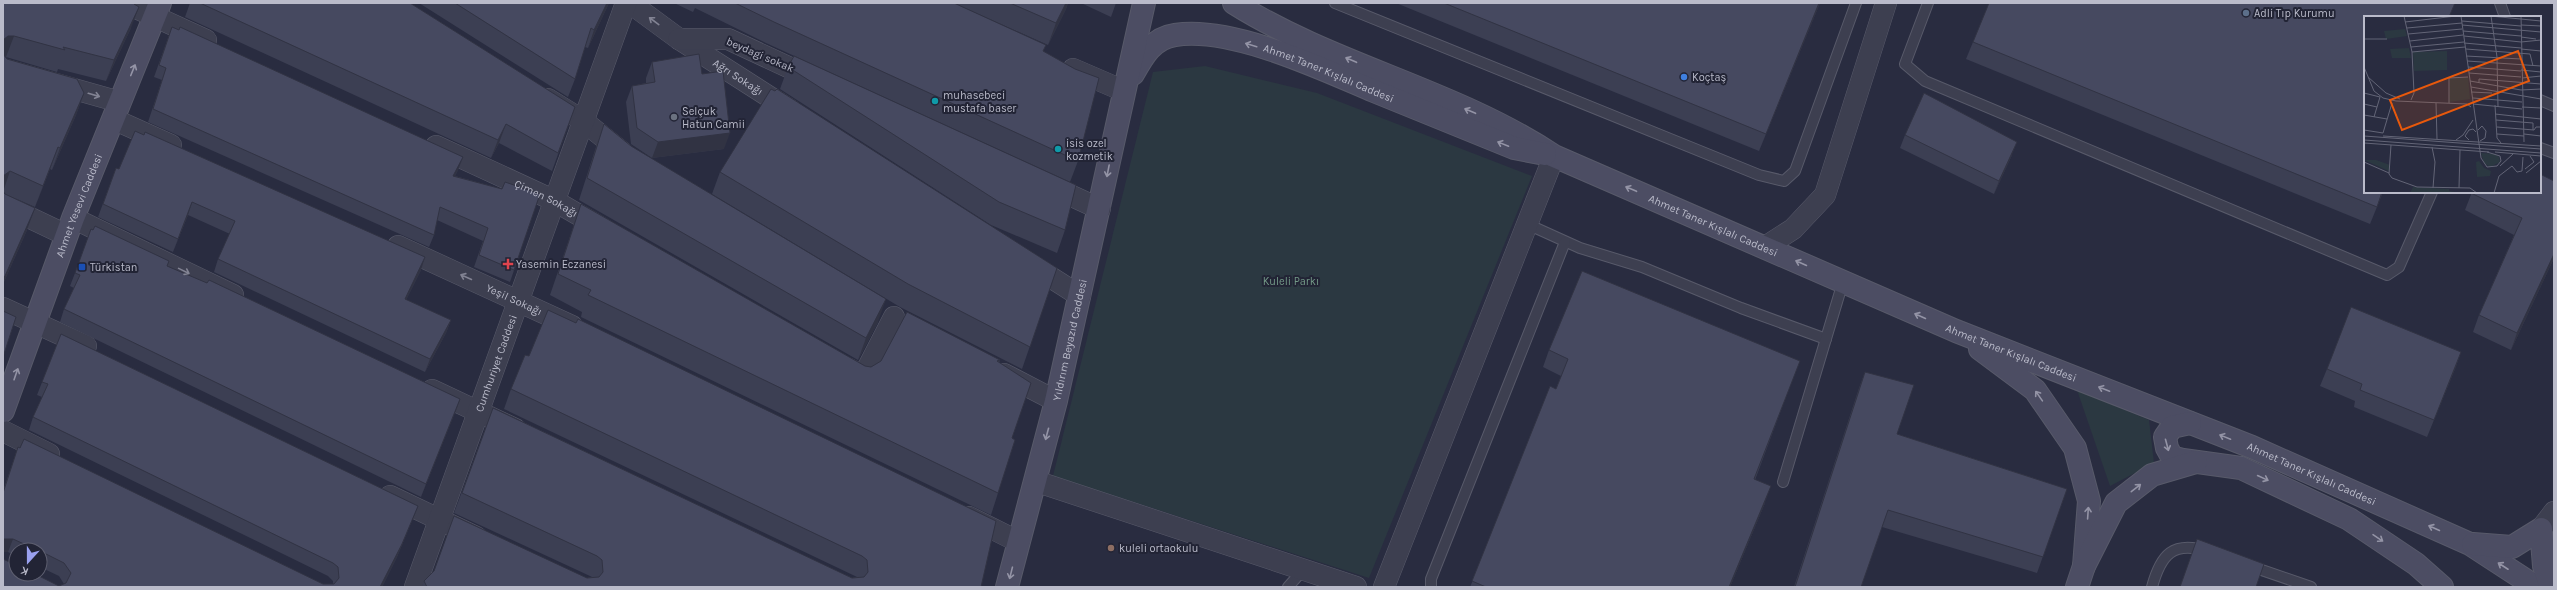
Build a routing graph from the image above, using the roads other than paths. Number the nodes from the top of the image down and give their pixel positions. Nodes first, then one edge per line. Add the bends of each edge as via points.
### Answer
1 (125, 3) edge
2 (626, 3) edge
3 (630, 3) edge
4 (1144, 3) edge
5 (1234, 3) edge
6 (1335, 3) edge
7 (1856, 3) edge
8 (1886, 3) edge
9 (1928, 3) edge
10 (2500, 3) edge
11 (157, 10) edge
12 (2504, 16) edge
13 (679, 39) junction
14 (227, 50) edge
15 (1052, 60) edge
16 (3, 69) edge
17 (530, 87) edge
18 (835, 88) edge
19 (1124, 91) junction
20 (2541, 100) edge
21 (2554, 106) edge
22 (117, 111) junction
23 (582, 120) junction
24 (806, 120) edge
25 (415, 137) edge
26 (2541, 148) edge
27 (185, 151) edge
28 (2554, 153) edge
29 (1554, 156) junction
30 (642, 166) edge
31 (1028, 176) edge
32 (2432, 193) edge
33 (553, 200) junction
34 (3, 205) edge
35 (1100, 209) junction
36 (1527, 224) junction
37 (70, 227) junction
38 (381, 238) edge
39 (622, 240) edge
40 (1566, 242) junction
41 (1765, 247) junction
42 (1014, 253) edge
43 (1843, 282) junction
44 (1080, 296) junction
45 (518, 300) junction
46 (251, 303) edge
47 (874, 305) edge
48 (3, 308) edge
49 (34, 321) junction
50 (1956, 331) junction
51 (590, 334) edge
52 (1826, 339) junction
53 (105, 356) edge
54 (835, 362) edge
55 (986, 365) edge
56 (414, 381) edge
57 (1056, 401) junction
58 (3, 411) edge
59 (478, 412) junction
60 (2190, 423) junction
61 (3, 432) edge
62 (535, 439) edge
63 (2199, 462) junction
64 (67, 463) edge
65 (1035, 482) junction
66 (1783, 482) dead end
67 (375, 488) edge
68 (954, 510) edge
69 (2554, 512) edge
70 (439, 519) junction
71 (2541, 529) junction
72 (1019, 542) junction
73 (2470, 544) junction
74 (494, 545) edge
75 (2220, 555) edge
76 (2241, 562) edge
77 (2084, 566) junction
78 (1303, 570) junction
79 (415, 587) edge
80 (1007, 587) edge
81 (1288, 587) edge
82 (1356, 587) edge
83 (1384, 587) edge
84 (1431, 587) edge
85 (2077, 587) edge
86 (2152, 587) edge
87 (2311, 587) edge
88 (2442, 587) edge
89 (2536, 587) edge
90 (2551, 587) edge

1 - 11 street
2 - 23 street, Cumhuriyet Caddesi
13 -> 3 street, Ağrı Sokağı
4 - 19 main road, Yıldırım Beyazıd Caddesi
29 -> 5 main road, Ahmet Taner Kışlalı Caddesi via 1501,124 1300,38
6 - 7 lane via 1759,175 1784,181 1795,171
8 - 41 street via 1825,195 1793,230
9 - 32 lane via 1905,64 1925,81 2387,275 2399,267
10 - 12 lane
11 - 14 street
22 -> 11 main road, Ahmet Yesevi Caddesi
13 - 18 street, beydagi sokak via 728,39
13 - 24 street, Ağrı Sokağı
15 - 19 street
16 -> 22 street
17 - 23 street
29 -> 19 main road, Ahmet Taner Kışlalı Caddesi via 1514,148 1318,67 1248,43 1221,37 1194,33 1174,35 1154,43 1141,59
19 -> 35 main road, Yıldırım Beyazıd Caddesi
20 - 21 lane
22 - 27 street
22 - 37 main road, Ahmet Yesevi Caddesi
23 - 30 street
23 - 33 street, Cumhuriyet Caddesi
25 - 33 street, Çimen Sokağı
26 - 28 lane
29 - 36 street
41 -> 29 main road, Ahmet Taner Kışlalı Caddesi
31 - 35 street
33 - 39 street, Çimen Sokağı
33 - 45 street, Cumhuriyet Caddesi
34 - 37 street
35 - 44 main road, Yıldırım Beyazıd Caddesi
36 - 40 lane
36 - 83 street
37 -> 46 street
37 - 49 main road, Ahmet Yesevi Caddesi
45 -> 38 street, Yeşil Sokağı
40 - 52 lane via 1642,267 1741,308
40 - 84 lane via 1431,580
43 -> 41 main road, Ahmet Taner Kışlalı Caddesi
42 - 44 street
50 -> 43 main road, Ahmet Taner Kışlalı Caddesi
43 - 52 lane
44 - 57 main road, Yıldırım Beyazıd Caddesi
45 - 51 street, Yeşil Sokağı
45 - 59 street, Cumhuriyet Caddesi
47 - 54 street via 902,321 863,377
48 - 49 street
49 - 53 street
58 -> 49 main road, Ahmet Yesevi Caddesi
60 -> 50 main road, Ahmet Taner Kışlalı Caddesi
77 -> 50 main road via 2089,501 2075,448 2035,390
52 - 66 lane
55 - 57 street
56 - 59 street
57 -> 65 main road, Yıldırım Beyazıd Caddesi
59 - 62 street
59 - 70 street, Cumhuriyet Caddesi
60 -> 63 main road via 2172,427 2165,437 2167,448 2172,457
73 -> 60 main road, Ahmet Taner Kışlalı Caddesi via 2252,447
61 - 64 street
77 -> 63 main road via 2116,503 2152,476
63 -> 88 main road via 2241,468 2348,519 2416,564
65 - 72 main road, Yıldırım Beyazıd Caddesi
65 - 78 street
67 - 70 street
68 - 72 street
69 - 71 street
70 - 74 street
70 - 79 street, Cumhuriyet Caddesi
71 - 73 main road via 2512,547
71 - 90 main road via 2544,566
72 -> 80 main road, Yıldırım Beyazıd Caddesi
89 -> 73 main road
75 - 86 lane via 2185,546 2171,550 2163,561
76 - 87 lane
77 - 85 main road
78 - 81 lane
78 - 82 street

